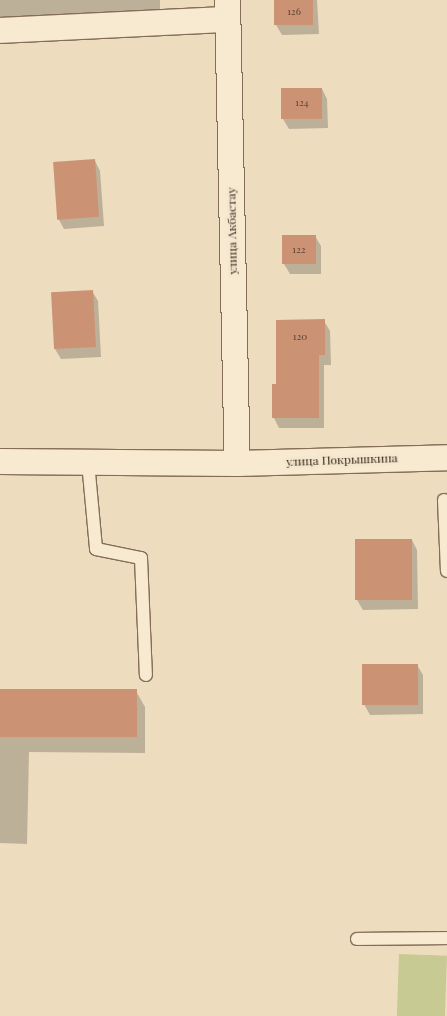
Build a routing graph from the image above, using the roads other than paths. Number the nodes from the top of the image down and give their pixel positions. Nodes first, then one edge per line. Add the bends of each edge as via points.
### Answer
1 (227, 10) edge
2 (0, 30) edge
3 (447, 457) edge
4 (0, 461) edge
5 (88, 462) junction
6 (236, 463) junction
7 (444, 500) dead end
8 (447, 571) edge
9 (146, 675) dead end
10 (447, 938) edge
11 (357, 939) dead end

1 - 2 street
1 - 6 street, улица Акбастау
3 - 6 street, улица Покрышкина
4 - 5 street, улица Покрышкина
5 - 6 street, улица Покрышкина
5 - 9 lane via 96,549 140,558
7 - 8 lane
10 - 11 lane

